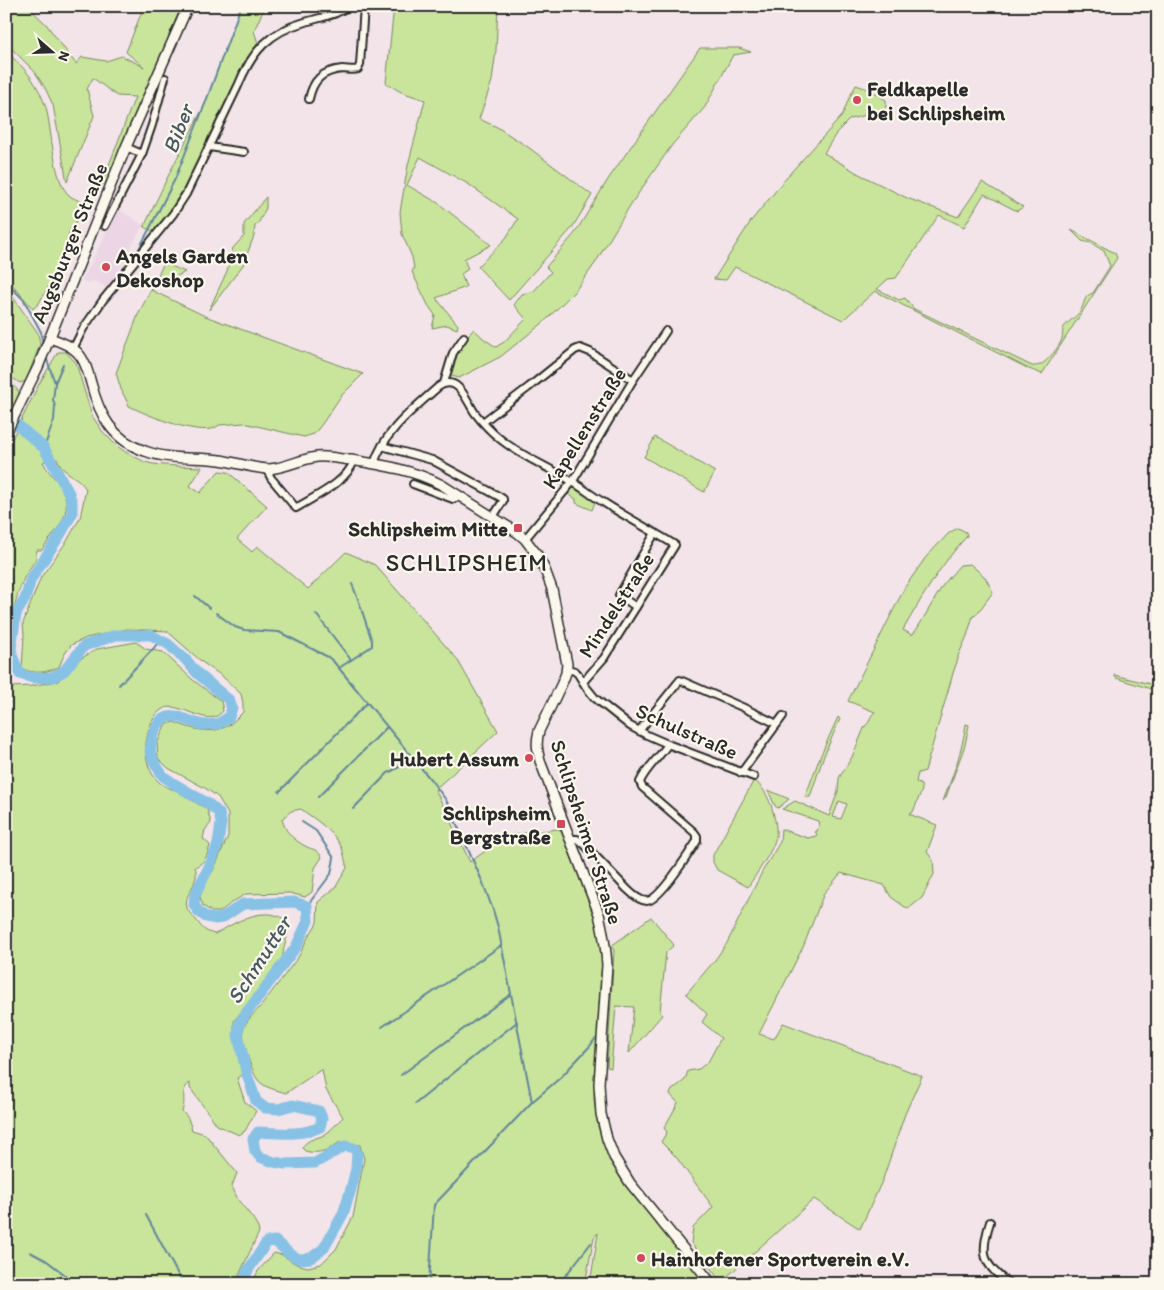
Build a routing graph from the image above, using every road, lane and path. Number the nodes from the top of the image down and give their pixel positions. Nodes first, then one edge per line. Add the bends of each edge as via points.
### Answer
1 (188, 6) edge
2 (349, 6) edge
3 (364, 6) edge
4 (165, 78) dead end
5 (309, 99) dead end
6 (126, 147) junction
7 (209, 147) junction
8 (244, 152) dead end
9 (142, 154) junction
10 (105, 226) dead end
11 (666, 331) dead end
12 (464, 337) dead end
13 (49, 340) junction
14 (73, 349) junction
15 (633, 380) junction
16 (444, 383) junction
17 (483, 422) junction
18 (7, 432) edge
19 (382, 446) junction
20 (354, 460) junction
21 (374, 464) junction
22 (268, 469) junction
23 (573, 481) junction
24 (413, 484) dead end
25 (461, 496) junction
26 (493, 517) junction
27 (655, 533) junction
28 (525, 539) junction
29 (636, 607) junction
30 (567, 669) junction
31 (583, 682) junction
32 (783, 716) dead end
33 (777, 724) junction
34 (640, 731) junction
35 (668, 744) junction
36 (741, 773) junction
37 (754, 778) dead end
38 (570, 838) junction
39 (990, 1222) dead end
40 (1006, 1283) edge
41 (712, 1284) edge

1 - 6 street, Augsburger Straße
2 - 7 street via 335,14 287,28 269,38 245,68
3 - 5 street via 358,69 336,70 318,78
4 - 9 street, Augsburger Straße
6 - 9 street, Augsburger Straße
6 - 13 street, Augsburger Straße
7 - 8 street
7 - 14 street via 173,214 103,300
9 - 10 street, Augsburger Straße
11 - 15 street, Kapellenstraße
12 - 16 street via 452,353
13 - 14 street
13 - 18 street, Augsburger Straße
14 - 22 street via 84,362 102,415 111,429 128,443 160,456 221,460
15 - 17 street via 580,348
15 - 23 street, Kapellenstraße
16 - 17 street via 462,390
16 - 19 street via 396,427
17 - 23 street via 498,438
19 - 21 street
19 - 26 street via 432,460 500,497 503,502
20 - 21 street
20 - 22 street via 315,457
20 - 22 street via 348,472 336,483 296,508 271,478
21 - 25 street via 421,475
23 - 27 street
23 - 28 street, Kapellenstraße
24 - 25 street via 453,499
25 - 26 street
26 - 28 street
27 - 29 street via 619,595
27 - 29 street, Mindelstraße via 675,545
28 - 30 street via 550,580
29 - 31 street, Mindelstraße via 604,658
30 - 31 street, Schulstraße via 575,671
30 - 38 street, Schlipsheimer Straße via 539,730 536,748
31 - 34 street, Schulstraße via 595,698
32 - 33 street
33 - 34 street via 680,680
33 - 36 street
34 - 35 street, Schulstraße
35 - 36 street, Schulstraße
35 - 38 street via 640,782 694,832 697,841 653,900 635,896 583,843
36 - 37 street, Schulstraße
38 - 41 street, Schlipsheimer Straße via 599,914 606,948 599,1084 607,1139 630,1183
39 - 40 street via 984,1254 990,1268

